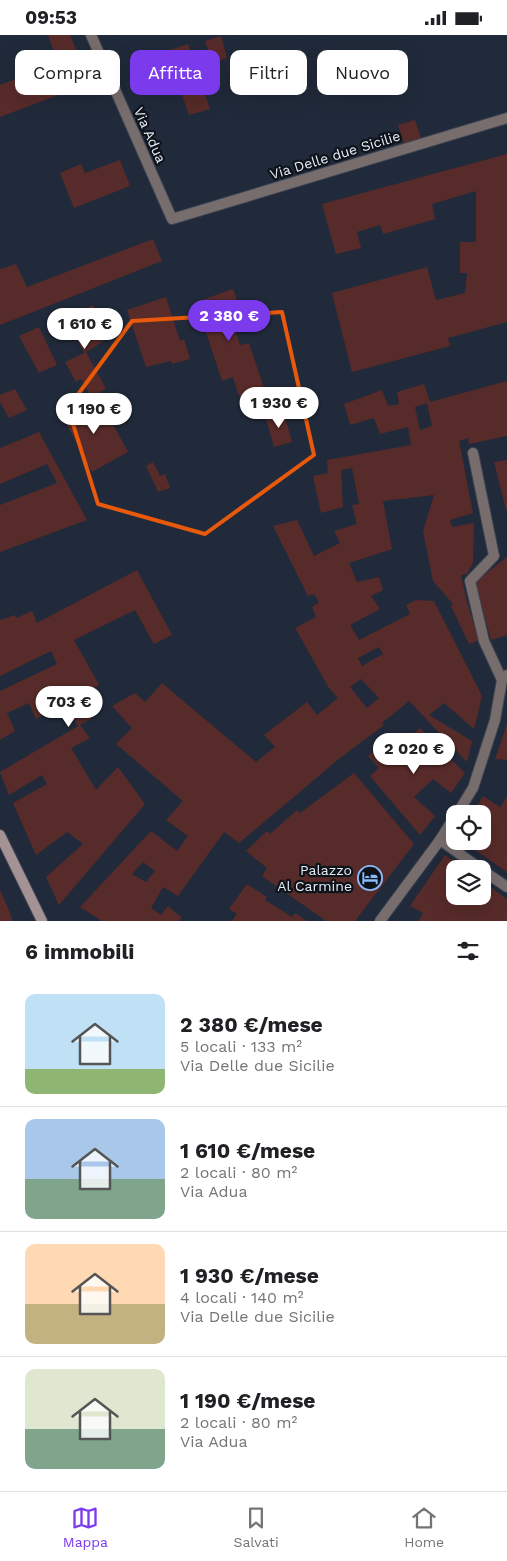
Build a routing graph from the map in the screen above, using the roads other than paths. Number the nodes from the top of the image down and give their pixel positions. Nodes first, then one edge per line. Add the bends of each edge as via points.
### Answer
1 (91, 35) edge
2 (507, 118) edge
3 (172, 219) joint
4 (473, 453) dead end
5 (504, 677) edge
6 (462, 805) edge
7 (446, 831) edge
8 (0, 835) edge
9 (440, 840) junction
10 (469, 860) edge
11 (491, 875) edge
12 (507, 887) edge
13 (41, 920) edge
14 (380, 921) edge

1 - 3 street, Via Adua
2 - 3 street, Via Delle due Sicilie
4 - 5 street via 494,556 470,581 484,641
5 - 6 street via 495,720 473,788
7 - 9 street
8 - 13 street
9 - 10 street
9 - 14 street
11 - 12 street

